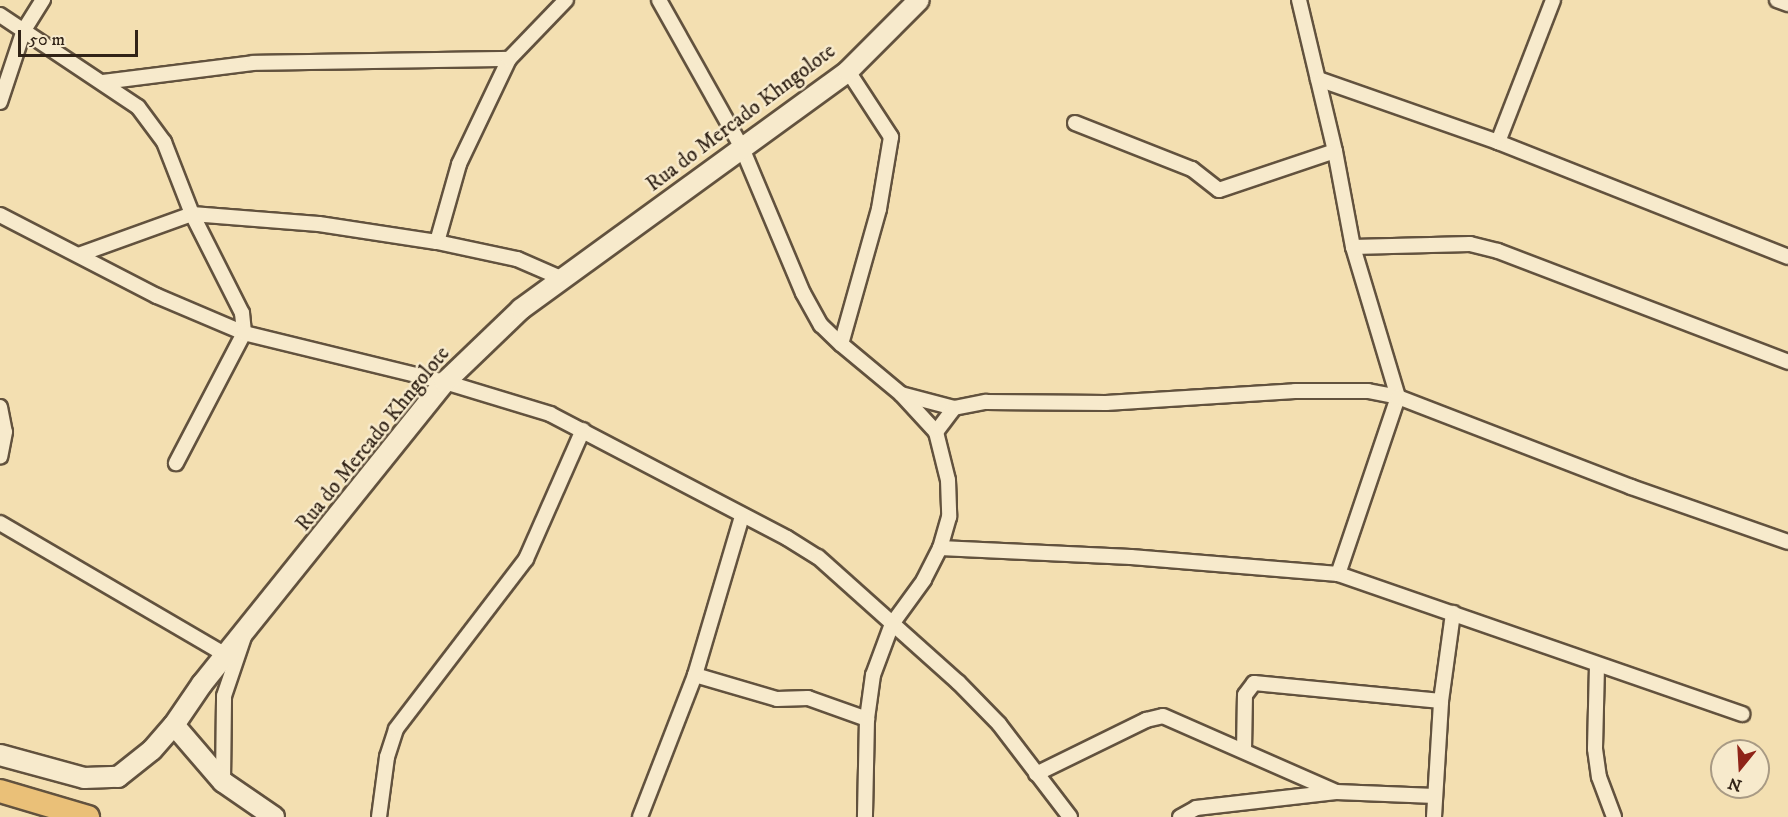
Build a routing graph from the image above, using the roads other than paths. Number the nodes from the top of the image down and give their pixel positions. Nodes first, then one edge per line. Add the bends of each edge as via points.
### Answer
1 (43, 0) edge
2 (567, 0) edge
3 (659, 0) edge
4 (919, 0) edge
5 (1299, 0) edge
6 (1553, 0) edge
7 (1777, 0) edge
8 (1788, 4) edge
9 (0, 15) edge
10 (24, 30) junction
11 (509, 59) junction
12 (848, 71) junction
13 (1318, 79) junction
14 (102, 82) junction
15 (0, 102) edge
16 (1075, 123) dead end
17 (1498, 142) junction
18 (742, 148) junction
19 (1335, 150) junction
20 (192, 214) junction
21 (0, 215) edge
22 (437, 242) junction
23 (1353, 247) junction
24 (81, 254) junction
25 (1788, 257) edge
26 (561, 278) junction
27 (244, 333) junction
28 (841, 344) junction
29 (1788, 362) edge
30 (445, 382) junction
31 (901, 394) junction
32 (1398, 397) junction
33 (0, 407) edge
34 (954, 408) junction
35 (583, 430) junction
36 (936, 432) junction
37 (0, 457) edge
38 (176, 463) dead end
39 (742, 516) junction
40 (0, 523) edge
41 (1788, 542) edge
42 (940, 548) junction
43 (1338, 574) junction
44 (1453, 613) junction
45 (892, 624) junction
46 (246, 634) junction
47 (226, 655) junction
48 (1597, 666) junction
49 (694, 675) junction
50 (1441, 701) junction
51 (1742, 714) dead end
52 (867, 719) junction
53 (174, 725) junction
54 (1244, 751) junction
55 (0, 755) edge
56 (1036, 774) junction
57 (223, 782) junction
58 (0, 791) edge
59 (1336, 792) junction
60 (1435, 796) junction
61 (643, 816) edge
62 (88, 817) edge
63 (274, 817) edge
64 (379, 817) edge
65 (865, 817) edge
66 (1070, 817) edge
67 (1180, 817) edge
68 (1434, 817) edge
69 (1614, 817) edge

1 - 10 street
2 - 11 street
3 - 18 street
4 - 12 street, Rua do Mercado Khngolote
5 - 13 street
6 - 17 street
7 - 8 street
9 - 10 street
10 - 14 street
10 - 15 street
11 - 14 street via 253,63
11 - 22 street via 459,164
12 - 18 street, Rua do Mercado Khngolote
12 - 28 street via 891,137 879,209
13 - 17 street
13 - 19 street
14 - 20 street via 138,107 164,142
16 - 19 street via 1192,169 1220,190
17 - 25 street
18 - 26 street, Rua do Mercado Khngolote
18 - 28 street via 803,293 821,325
19 - 23 street
20 - 22 street via 319,224
20 - 24 street
20 - 27 street via 242,313
21 - 24 street
22 - 26 street via 517,259
23 - 29 street via 1470,244 1498,251
23 - 32 street
24 - 27 street via 157,296
26 - 30 street, Rua do Mercado Khngolote via 521,309
27 - 30 street
27 - 38 street
28 - 31 street
30 - 35 street via 550,414
30 - 46 street, Rua do Mercado Khngolote
31 - 34 street
31 - 36 street
32 - 34 street via 1368,391 1295,391 1106,403 986,402
32 - 41 street
32 - 43 street
33 - 37 street via 5,432
34 - 36 street
35 - 39 street
35 - 64 street via 526,559 396,729 387,757
36 - 42 street via 948,480 949,517
39 - 45 street via 818,557
39 - 49 street
40 - 47 street
42 - 43 street via 1131,557
42 - 45 street via 924,580
43 - 44 street
44 - 48 street
44 - 50 street
45 - 52 street via 873,675
45 - 56 street via 999,724
46 - 47 street, Rua do Mercado Khngolote
46 - 57 street via 224,696
47 - 53 street, Rua do Mercado Khngolote
48 - 51 street
48 - 69 street via 1595,749 1599,777
49 - 52 street via 777,699 808,698
49 - 61 street
50 - 54 street via 1254,683 1245,695
50 - 60 street
52 - 65 street
53 - 55 street, Rua do Mercado Khngolote via 152,750 118,777 84,778
53 - 57 street
54 - 56 street via 1163,716 1146,720
54 - 59 street
56 - 66 street
57 - 63 street
58 - 62 main road
59 - 60 street
59 - 67 street via 1196,808
60 - 68 street

